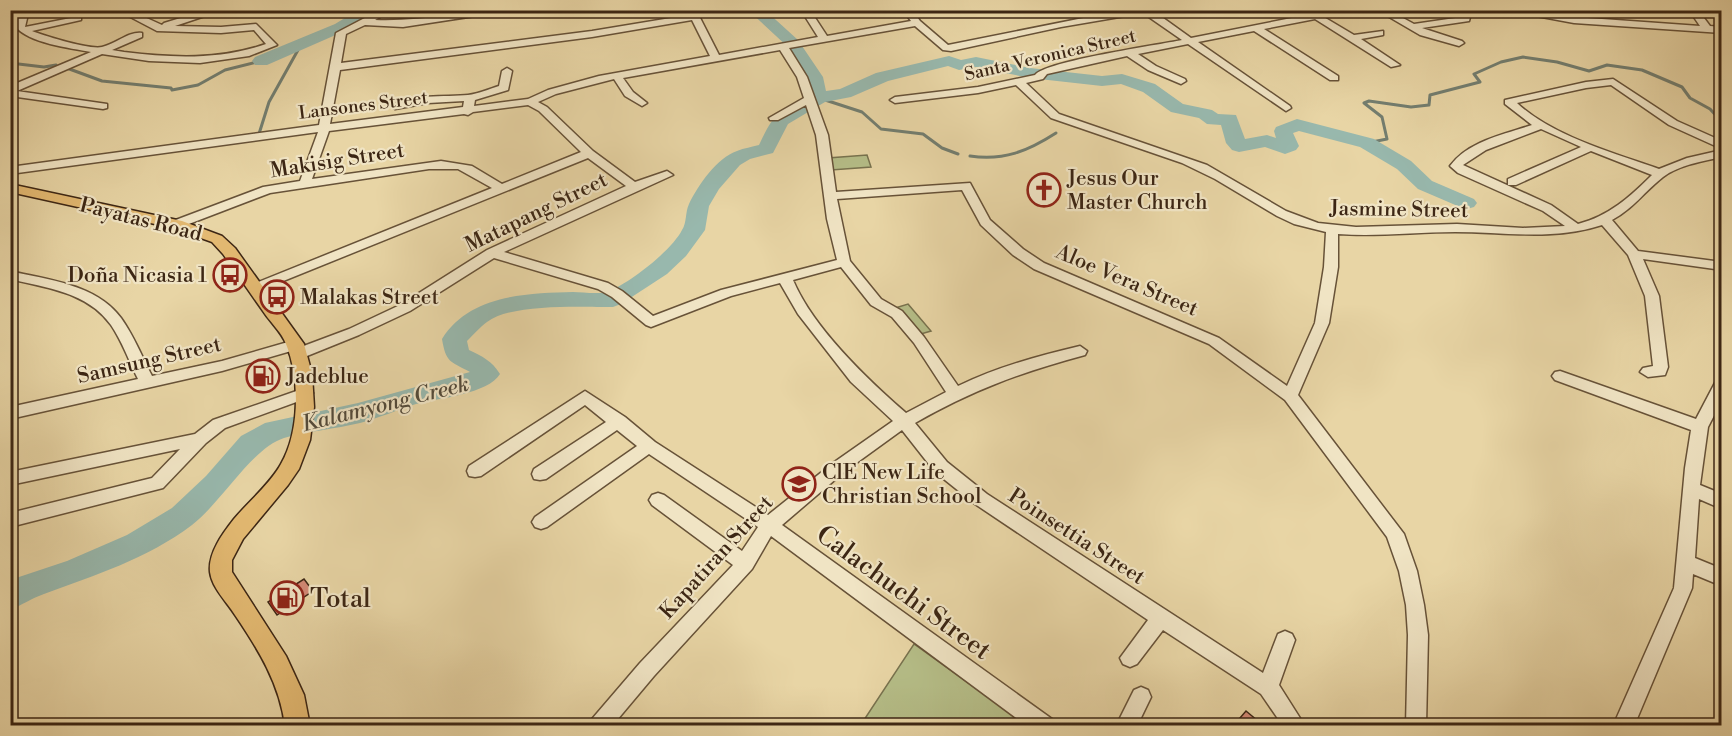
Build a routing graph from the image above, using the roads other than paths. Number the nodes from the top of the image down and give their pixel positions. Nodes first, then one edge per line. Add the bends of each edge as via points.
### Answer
1 (140, 10) edge
2 (219, 10) edge
3 (388, 10) edge
4 (510, 10) edge
5 (806, 10) edge
6 (907, 10) edge
7 (1144, 10) edge
8 (1467, 10) edge
9 (1507, 10) edge
10 (1693, 10) edge
11 (20, 11) edge
12 (10, 12) edge
13 (125, 12) edge
14 (1535, 13) edge
15 (692, 14) edge
16 (1389, 14) dead end
17 (78, 18) dead end
18 (362, 22) junction
19 (917, 23) junction
20 (1412, 27) junction
21 (157, 28) junction
22 (1255, 28) junction
23 (1706, 28) junction
24 (23, 30) junction
25 (1722, 30) edge
26 (1380, 33) dead end
27 (140, 35) dead end
28 (1353, 38) junction
29 (825, 40) junction
30 (1192, 41) junction
31 (1459, 43) dead end
32 (784, 48) junction
33 (98, 51) junction
34 (1129, 53) junction
35 (716, 59) junction
36 (1395, 64) dead end
37 (336, 67) junction
38 (507, 71) dead end
39 (617, 76) junction
40 (1334, 78) dead end
41 (1181, 81) dead end
42 (1019, 82) junction
43 (10, 92) edge
44 (470, 98) junction
45 (895, 100) dead end
46 (530, 102) junction
47 (811, 102) junction
48 (642, 103) dead end
49 (103, 106) dead end
50 (394, 106) dead end
51 (1286, 108) dead end
52 (468, 112) junction
53 (774, 118) dead end
54 (1542, 125) junction
55 (323, 128) junction
56 (1722, 146) edge
57 (1591, 147) junction
58 (589, 153) junction
59 (1722, 153) edge
60 (10, 171) edge
61 (1660, 174) junction
62 (667, 175) dead end
63 (1512, 182) dead end
64 (305, 183) junction
65 (10, 188) edge
66 (634, 188) junction
67 (502, 189) junction
68 (830, 196) junction
69 (1605, 220) junction
70 (177, 224) junction
71 (1576, 228) junction
72 (1332, 229) junction
73 (492, 253) junction
74 (1634, 254) junction
75 (844, 262) junction
76 (1722, 266) edge
77 (10, 275) edge
78 (785, 278) junction
79 (256, 288) junction
80 (296, 349) junction
81 (1080, 351) dead end
82 (1648, 372) dead end
83 (1560, 376) dead end
84 (147, 382) junction
85 (1722, 383) edge
86 (954, 392) junction
87 (1290, 396) junction
88 (305, 402) junction
89 (10, 413) edge
90 (619, 421) junction
91 (904, 421) junction
92 (1700, 427) junction
93 (200, 439) junction
94 (649, 446) junction
95 (475, 471) dead end
96 (540, 474) dead end
97 (10, 479) edge
98 (1691, 488) junction
99 (658, 500) dead end
100 (1722, 502) edge
101 (10, 520) edge
102 (541, 522) dead end
103 (770, 525) junction
104 (1685, 562) junction
105 (746, 564) junction
106 (1722, 578) edge
107 (1161, 618) junction
108 (1285, 640) dead end
109 (1130, 658) dead end
110 (1268, 687) junction
111 (1141, 696) dead end
112 (298, 726) edge
113 (599, 726) edge
114 (1046, 726) edge
115 (1126, 726) edge
116 (1295, 726) edge
117 (1416, 726) edge
118 (1623, 726) edge

1 - 13 street
2 - 21 street
3 - 18 street
4 - 18 street via 403,24
5 - 29 street
6 - 19 street
7 - 19 street via 951,48
7 - 30 street
8 - 20 street via 1466,19 1457,22
9 - 14 street
10 - 23 street
11 - 12 street
11 - 24 street via 25,12 20,26
13 - 21 street
14 - 23 street via 1646,26
15 - 35 street
15 - 37 street via 592,34
16 - 20 street
17 - 24 street
18 - 37 street via 341,33
19 - 29 street, Lansones Street
20 - 31 street
21 - 33 street via 256,27 272,44 233,56 204,59
22 - 28 street, Santa Veronica Street via 1317,16
22 - 30 street, Santa Veronica Street
22 - 40 street
23 - 25 street
24 - 33 street via 36,37
26 - 28 street
27 - 33 street
28 - 36 street
29 - 32 street, Lansones Street
30 - 34 street, Santa Veronica Street
30 - 51 street
32 - 35 street, Lansones Street
32 - 47 street via 802,77
33 - 43 street
34 - 41 street
34 - 42 street, Santa Veronica Street
35 - 39 street, Lansones Street
37 - 55 street
38 - 44 street via 504,88
39 - 46 street, Lansones Street via 572,85
39 - 48 street via 629,94
42 - 45 street, Santa Veronica Street
42 - 72 street, Jasmine Street via 1055,116 1185,159 1284,214
43 - 49 street
44 - 50 street
44 - 52 street
46 - 52 street, Lansones Street
46 - 58 street via 543,109
47 - 53 street
47 - 68 street via 822,135
52 - 55 street, Lansones Street
54 - 56 street via 1509,102 1613,82 1673,123
54 - 57 street
54 - 71 street via 1479,148 1456,166 1547,208
55 - 60 street, Lansones Street
55 - 64 street
57 - 61 street
57 - 63 street
58 - 66 street
58 - 67 street
59 - 61 street, Jasmine Street via 1703,156
61 - 69 street, Jasmine Street
62 - 66 street, Matapang Street
64 - 67 street, Makisig Street via 451,163 468,167
64 - 70 street, Makisig Street via 248,196
65 - 70 main road, Payatas Road
66 - 73 street, Matapang Street
67 - 79 street
68 - 75 street
68 - 87 street, Aloe Vera Street via 966,186 985,222 1039,266 1214,341
69 - 71 street, Jasmine Street
69 - 74 street
70 - 79 main road, Payatas Road via 217,239
71 - 72 street, Jasmine Street via 1511,232 1456,228
72 - 87 street via 1331,267 1322,323
73 - 78 street via 603,286 651,322 689,305
73 - 80 street, Matapang Street via 405,308 354,332
74 - 76 street
74 - 82 street via 1652,296 1661,367 1660,371
75 - 78 street
75 - 86 street via 876,302 897,314 920,340
77 - 84 street via 78,293 96,302 115,320
78 - 91 street, Poinsettia Street via 792,295 856,378
79 - 80 main road, Payatas Road
80 - 84 street, Samsung Street
80 - 88 main road, Payatas Road
81 - 86 street, Kapatiran Street via 1043,359
83 - 92 street
84 - 89 street, Samsung Street
85 - 92 street
86 - 91 street, Kapatiran Street
87 - 117 street, Aloe Vera Street via 1395,534 1415,605
88 - 93 street via 260,408 219,424
88 - 112 main road, Payatas Road via 300,438 290,468 232,536 220,561 221,574 282,671
90 - 94 street, Calachuchi Street
90 - 95 street, Calachuchi Street via 585,397
90 - 96 street
91 - 103 street, Kapatiran Street via 830,473
91 - 107 street, Poinsettia Street via 941,467 981,499
92 - 98 street
93 - 97 street
93 - 101 street via 157,483
94 - 102 street
94 - 103 street, Calachuchi Street
98 - 100 street
98 - 104 street
99 - 105 street
103 - 105 street, Kapatiran Street
103 - 114 street, Calachuchi Street
104 - 106 street
104 - 118 street via 1683,588
105 - 113 street, Kapatiran Street via 636,680
107 - 109 street
107 - 110 street, Poinsettia Street
108 - 110 street
110 - 116 street, Poinsettia Street
111 - 115 street

